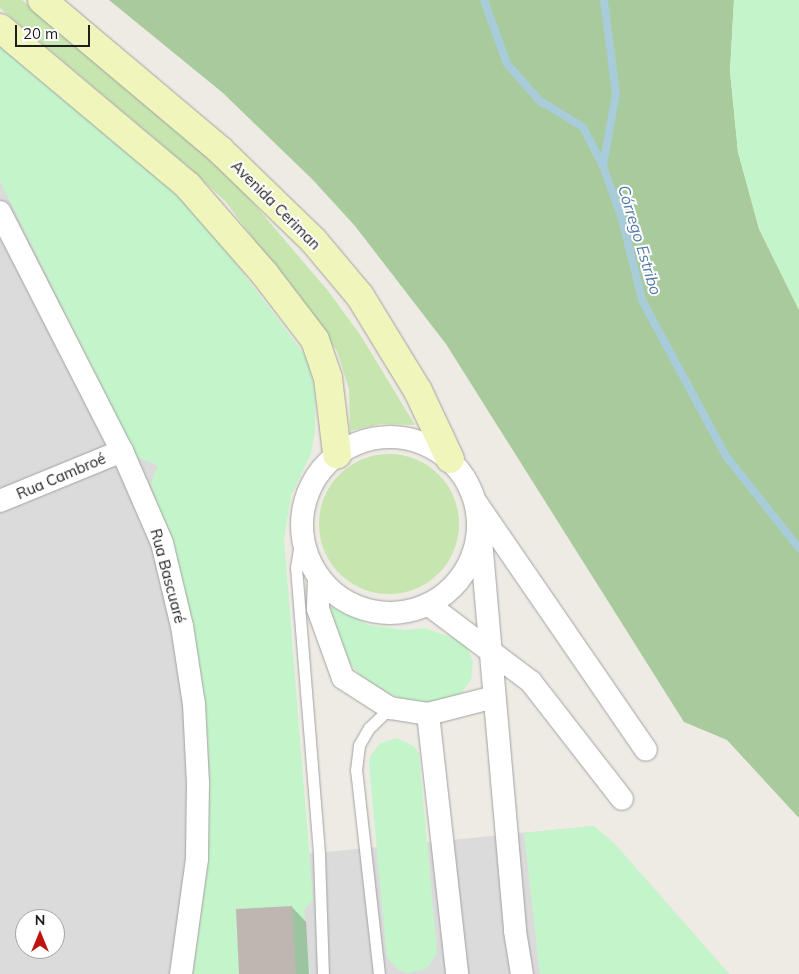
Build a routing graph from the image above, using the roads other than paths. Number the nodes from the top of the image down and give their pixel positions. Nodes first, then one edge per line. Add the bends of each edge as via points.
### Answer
1 (42, 0) edge
2 (0, 28) edge
3 (0, 212) edge
4 (122, 451) junction
5 (337, 454) junction
6 (450, 459) junction
7 (0, 501) edge
8 (478, 511) junction
9 (302, 530) junction
10 (319, 578) junction
11 (429, 605) junction
12 (490, 652) junction
13 (494, 697) junction
14 (390, 708) junction
15 (428, 714) junction
16 (646, 750) dead end
17 (622, 799) dead end
18 (181, 974) edge
19 (323, 974) edge
20 (379, 974) edge
21 (457, 974) edge
22 (522, 974) edge

1 - 6 street, Avenida Ceriman via 220,150 313,240 360,296 418,391
2 - 5 street via 188,186 264,273 315,340 329,388
3 - 4 street, Rua Bascuaré
4 - 7 street, Rua Cambroé
4 - 18 street, Rua Bascuaré via 162,543 182,626 194,704 197,859
5 - 6 street via 364,441 394,437 424,443
5 - 9 street via 317,475 305,501
6 - 8 street via 466,479
8 - 11 street via 474,554 470,562 457,584
8 - 12 street
8 - 16 street
9 - 10 street via 307,555
9 - 19 lane via 296,567 319,855
10 - 11 street via 341,598 369,610 400,612
10 - 14 street via 318,609 343,678
11 - 12 street
12 - 13 street
12 - 17 street via 531,682
13 - 15 street
13 - 22 street via 514,931
14 - 15 street
14 - 20 lane via 359,745 356,770
15 - 21 street

